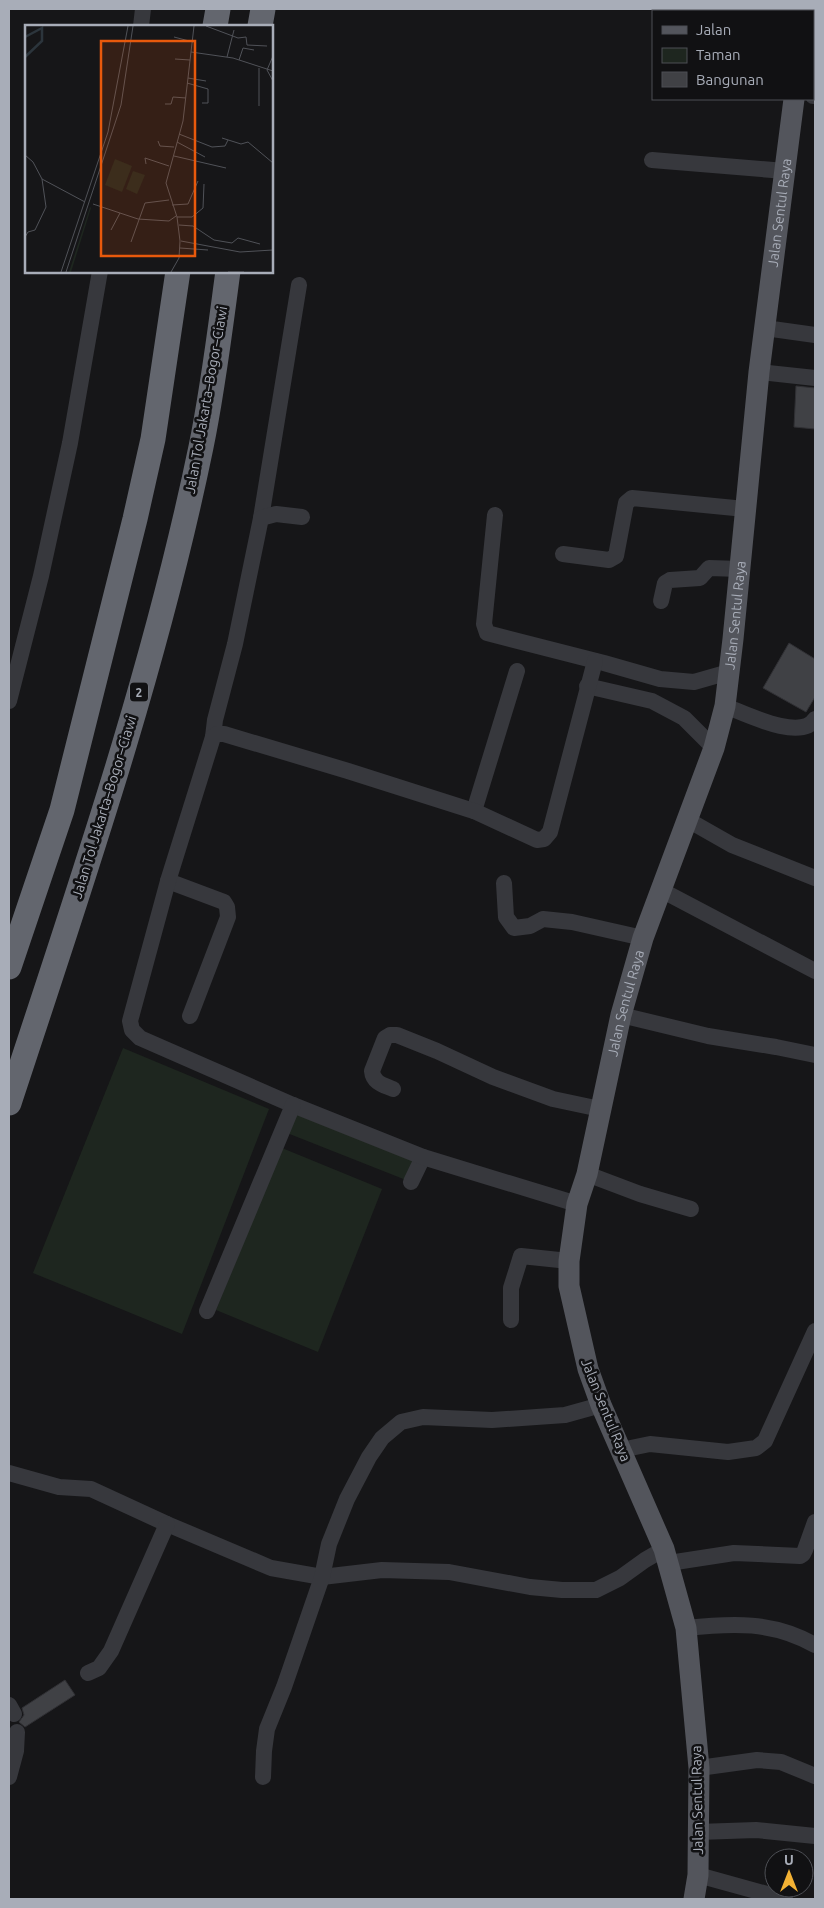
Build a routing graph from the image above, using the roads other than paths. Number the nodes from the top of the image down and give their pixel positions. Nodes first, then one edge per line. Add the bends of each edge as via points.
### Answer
1 (143, 9) edge
2 (218, 9) edge
3 (263, 9) edge
4 (140, 25) edge
5 (215, 25) edge
6 (260, 25) edge
7 (794, 100) edge
8 (652, 160) dead end
9 (785, 171) junction
10 (100, 272) edge
11 (178, 272) edge
12 (228, 272) edge
13 (299, 285) dead end
14 (765, 328) junction
15 (815, 335) edge
16 (759, 372) junction
17 (815, 378) edge
18 (745, 509) junction
19 (496, 515) dead end
20 (302, 517) dead end
21 (261, 518) junction
22 (563, 554) dead end
23 (740, 570) junction
24 (661, 601) dead end
25 (595, 661) junction
26 (517, 670) dead end
27 (729, 672) junction
28 (660, 680) junction
29 (587, 686) junction
30 (9, 701) edge
31 (652, 701) junction
32 (724, 706) junction
33 (815, 719) edge
34 (213, 737) junction
35 (714, 748) junction
36 (474, 811) junction
37 (688, 820) junction
38 (815, 878) edge
39 (168, 881) junction
40 (504, 883) dead end
41 (661, 890) junction
42 (643, 938) junction
43 (9, 967) edge
44 (815, 971) edge
45 (621, 1015) junction
46 (190, 1016) dead end
47 (815, 1056) edge
48 (393, 1089) dead end
49 (9, 1103) edge
50 (293, 1105) junction
51 (600, 1109) junction
52 (424, 1157) junction
53 (587, 1174) junction
54 (411, 1182) dead end
55 (577, 1204) junction
56 (691, 1209) dead end
57 (569, 1261) junction
58 (207, 1311) dead end
59 (512, 1320) dead end
60 (815, 1331) edge
61 (601, 1405) junction
62 (620, 1450) junction
63 (9, 1473) edge
64 (815, 1522) edge
65 (167, 1524) junction
66 (667, 1556) junction
67 (322, 1578) junction
68 (686, 1628) junction
69 (815, 1645) edge
70 (88, 1673) dead end
71 (18, 1732) dead end
72 (699, 1768) junction
73 (815, 1776) edge
74 (9, 1777) edge
75 (263, 1777) dead end
76 (698, 1832) junction
77 (815, 1836) edge
78 (698, 1875) junction
79 (694, 1899) edge
80 (785, 1899) edge

1 - 4 street
2 - 5 highway
3 - 6 highway
7 - 9 main road, Jalan Sentul Raya
8 - 9 street
9 - 14 main road, Jalan Sentul Raya
10 - 30 street via 70,443
11 - 43 highway via 153,439 133,529 62,810
12 - 49 highway, Jalan Tol Jakarta–Bogor–Ciawi / 2 via 202,445 174,568 102,821
13 - 21 street
14 - 15 street
14 - 16 main road, Jalan Sentul Raya
16 - 17 street
16 - 18 main road, Jalan Sentul Raya
18 - 22 street via 632,498 626,503 613,559
18 - 23 main road, Jalan Sentul Raya
19 - 25 street via 484,624 488,633
20 - 21 street via 276,514
21 - 34 street
23 - 24 street via 709,568 700,578 670,580 665,583
23 - 27 main road, Jalan Sentul Raya
25 - 28 street
25 - 29 street
26 - 36 street
27 - 28 street via 694,682
27 - 32 main road, Jalan Sentul Raya
28 - 31 street
29 - 31 street
29 - 36 street via 550,832 544,839 537,840
31 - 35 street via 684,718
32 - 33 street via 798,729 812,724
32 - 35 main road, Jalan Sentul Raya
34 - 36 street via 224,734
34 - 39 street
35 - 37 main road, Jalan Sentul Raya
37 - 38 street via 732,846
37 - 41 main road, Jalan Sentul Raya
39 - 46 street via 224,902 227,907 228,916
39 - 50 street via 130,1021 132,1030 140,1038
40 - 42 street via 506,916 514,928 530,926 543,919
41 - 42 main road, Jalan Sentul Raya
41 - 44 street
42 - 45 main road, Jalan Sentul Raya
45 - 47 street via 708,1036
45 - 51 main road, Jalan Sentul Raya
48 - 51 street via 376,1082 372,1071 385,1038 397,1035 493,1077 553,1098
50 - 52 street
50 - 58 street
51 - 53 main road, Jalan Sentul Raya
52 - 54 street
52 - 55 street
53 - 55 main road, Jalan Sentul Raya
53 - 56 street
55 - 57 main road, Jalan Sentul Raya
57 - 59 street via 521,1256 511,1288
57 - 61 main road, Jalan Sentul Raya via 569,1286 582,1348
60 - 62 street via 765,1440 756,1448 728,1452 650,1444
61 - 62 main road, Jalan Sentul Raya
61 - 67 street via 565,1415 492,1420 423,1417 401,1422 382,1438 347,1499 330,1544
62 - 66 main road, Jalan Sentul Raya
63 - 65 street via 59,1487 91,1489
64 - 66 street via 800,1556 734,1553
65 - 67 street via 271,1568
65 - 70 street via 111,1651 99,1668
66 - 67 street via 645,1560 596,1590 530,1587 449,1572 382,1570
66 - 68 main road, Jalan Sentul Raya
67 - 75 street via 267,1729
68 - 69 street via 750,1624 773,1628
68 - 72 main road, Jalan Sentul Raya
71 - 74 street
72 - 73 street via 757,1760 781,1762
72 - 76 main road, Jalan Sentul Raya
76 - 77 street via 756,1830
76 - 78 main road, Jalan Sentul Raya
78 - 79 main road, Jalan Sentul Raya
78 - 80 street

